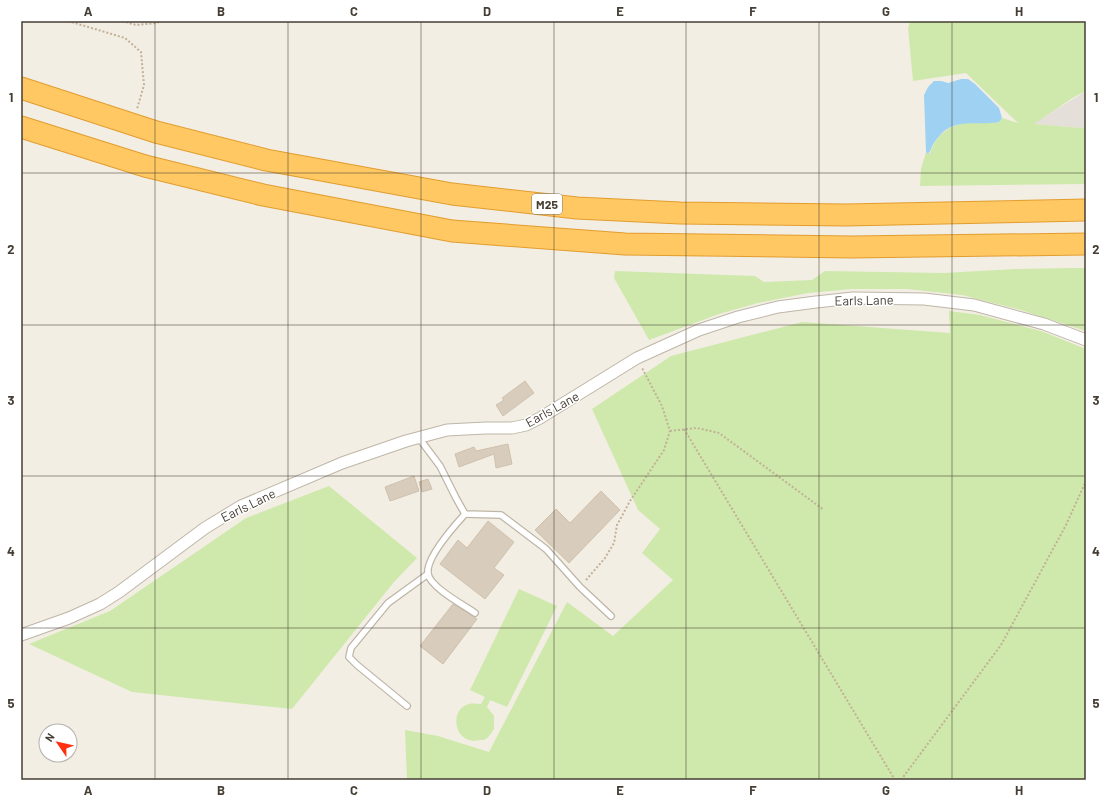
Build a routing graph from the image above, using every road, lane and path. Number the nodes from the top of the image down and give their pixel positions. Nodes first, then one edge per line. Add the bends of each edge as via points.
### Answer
1 (68, 21) edge
2 (122, 21) edge
3 (160, 21) edge
4 (21, 88) edge
5 (132, 124) junction
6 (21, 127) edge
7 (1086, 210) edge
8 (1086, 244) edge
9 (1086, 340) edge
10 (637, 358) junction
11 (684, 429) junction
12 (670, 431) junction
13 (419, 437) junction
14 (1086, 481) edge
15 (824, 510) dead end
16 (465, 514) junction
17 (428, 574) junction
18 (580, 587) junction
19 (475, 613) dead end
20 (611, 616) dead end
21 (21, 635) edge
22 (407, 706) dead end
23 (895, 780) edge
24 (901, 780) edge

1 - 5 path via 125,38 141,52 144,85
2 - 3 path via 136,25
4 - 5 highway, M25
5 - 7 highway, M25 via 274,161 452,194 577,208 680,214 846,215
6 - 8 highway via 145,166 263,195 452,231 624,244 852,247
9 - 10 street, Earls Lane via 1044,324 974,305 924,299 853,298 778,307 738,317 699,330
10 - 12 path via 662,406
10 - 13 street, Earls Lane via 526,425 512,428 447,430
11 - 12 path
11 - 15 path via 697,428 719,433
11 - 23 path
12 - 18 path via 664,450 617,525 614,543 606,558
13 - 16 lane via 440,466
13 - 21 street, Earls Lane via 342,463 241,506 205,528 100,604
14 - 24 path via 1066,525 1001,645
16 - 17 lane via 445,537 429,565
16 - 18 lane via 501,515 546,549
17 - 19 lane via 440,589
17 - 22 lane via 388,603 351,648 349,657
18 - 20 lane

